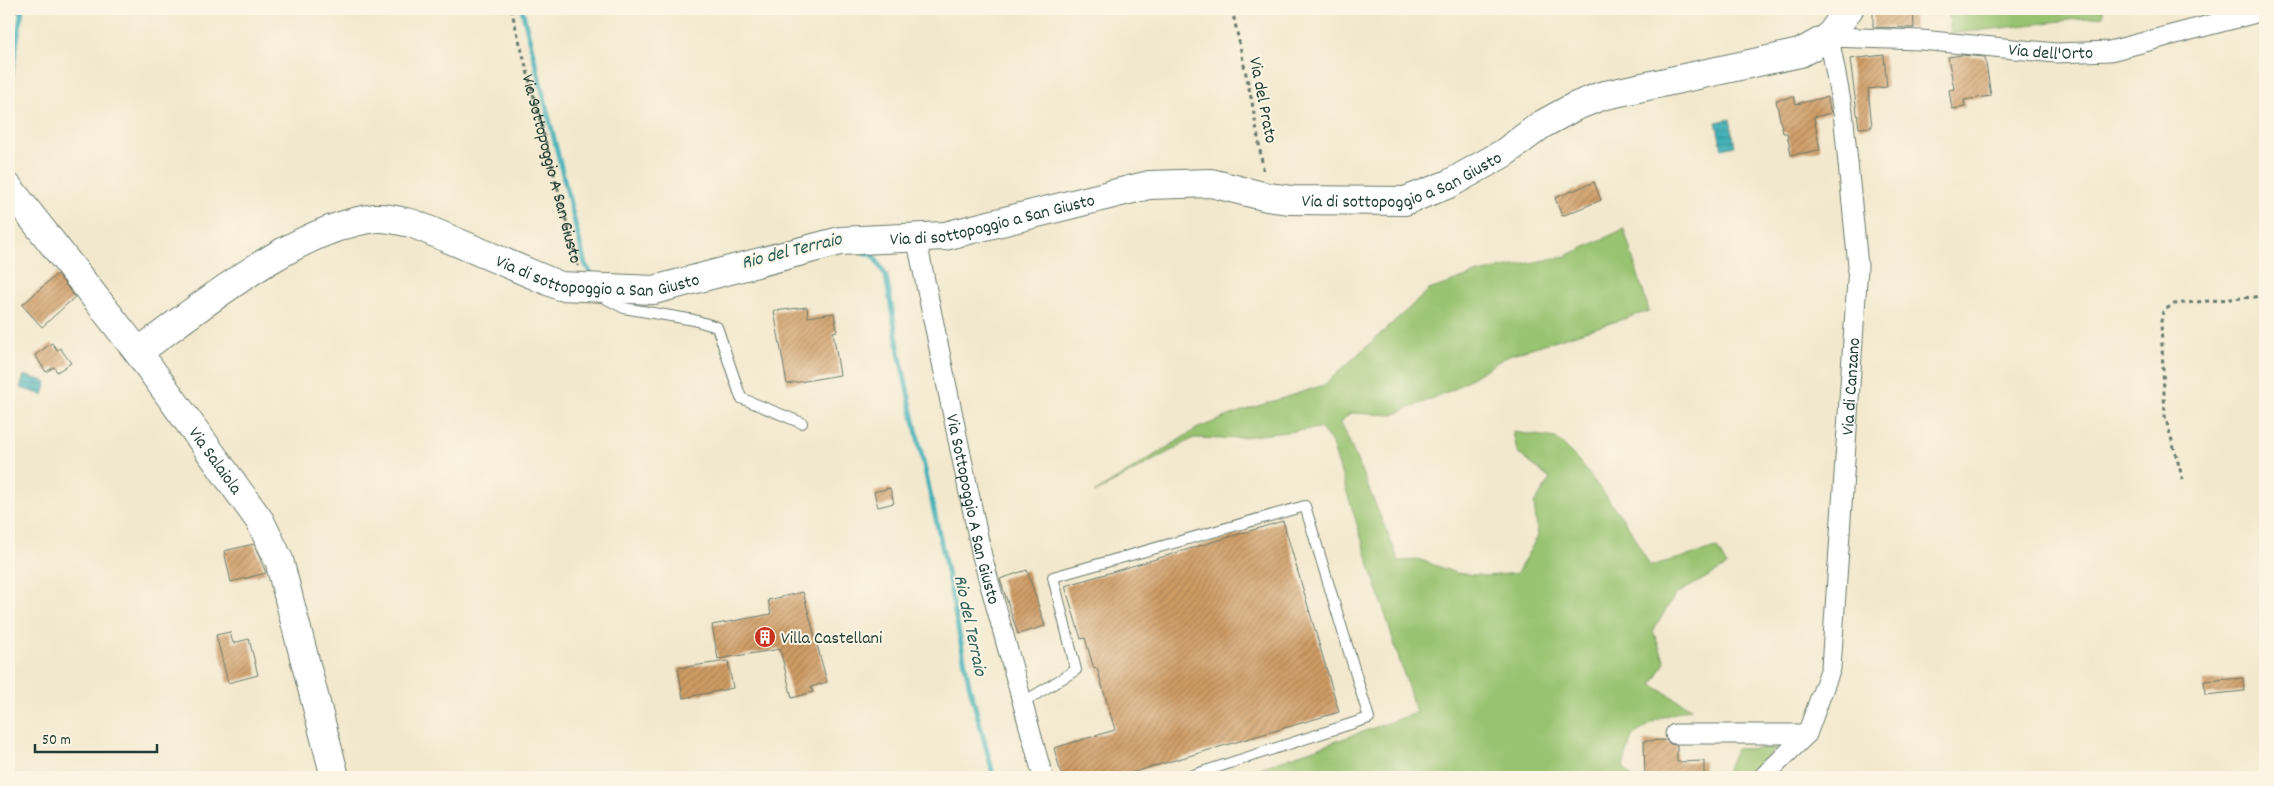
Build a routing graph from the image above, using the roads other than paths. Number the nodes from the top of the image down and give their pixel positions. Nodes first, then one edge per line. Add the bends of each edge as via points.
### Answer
1 (1849, 9) edge
2 (2264, 9) edge
3 (1829, 37) junction
4 (9, 188) edge
5 (916, 237) junction
6 (582, 287) junction
7 (138, 352) junction
8 (802, 423) dead end
9 (1022, 703) junction
10 (1675, 734) dead end
11 (1807, 734) junction
12 (335, 777) edge
13 (1043, 777) edge
14 (1187, 777) edge
15 (1763, 777) edge

1 - 3 street, Via di sottopoggio a San Giusto
2 - 3 street, Via dell'Orto via 2110,51 2056,53 1921,40
3 - 5 street, Via di sottopoggio a San Giusto via 1800,53 1782,58 1601,96 1541,125 1504,153 1449,184 1405,201 1291,200 1211,183 1149,186 945,236
3 - 11 street, Via di Canzano via 1843,112 1858,266 1831,668
4 - 7 street, Via Salaiola
5 - 6 street, Via di sottopoggio a San Giusto via 840,241 654,290
5 - 9 street, Via Sottopoggio A San Giusto via 982,556
6 - 7 street, Via di sottopoggio a San Giusto via 560,286 414,224 377,218 355,223 287,250
6 - 8 lane, Via Sottopoggio A San Giusto via 624,308 716,327 741,398
7 - 12 street, Via Salaiola via 260,521 279,560
9 - 13 street, Via Sottopoggio A San Giusto
9 - 14 lane via 1076,670 1053,577 1305,506 1369,718
10 - 11 street
11 - 15 street, Via di Canzano

